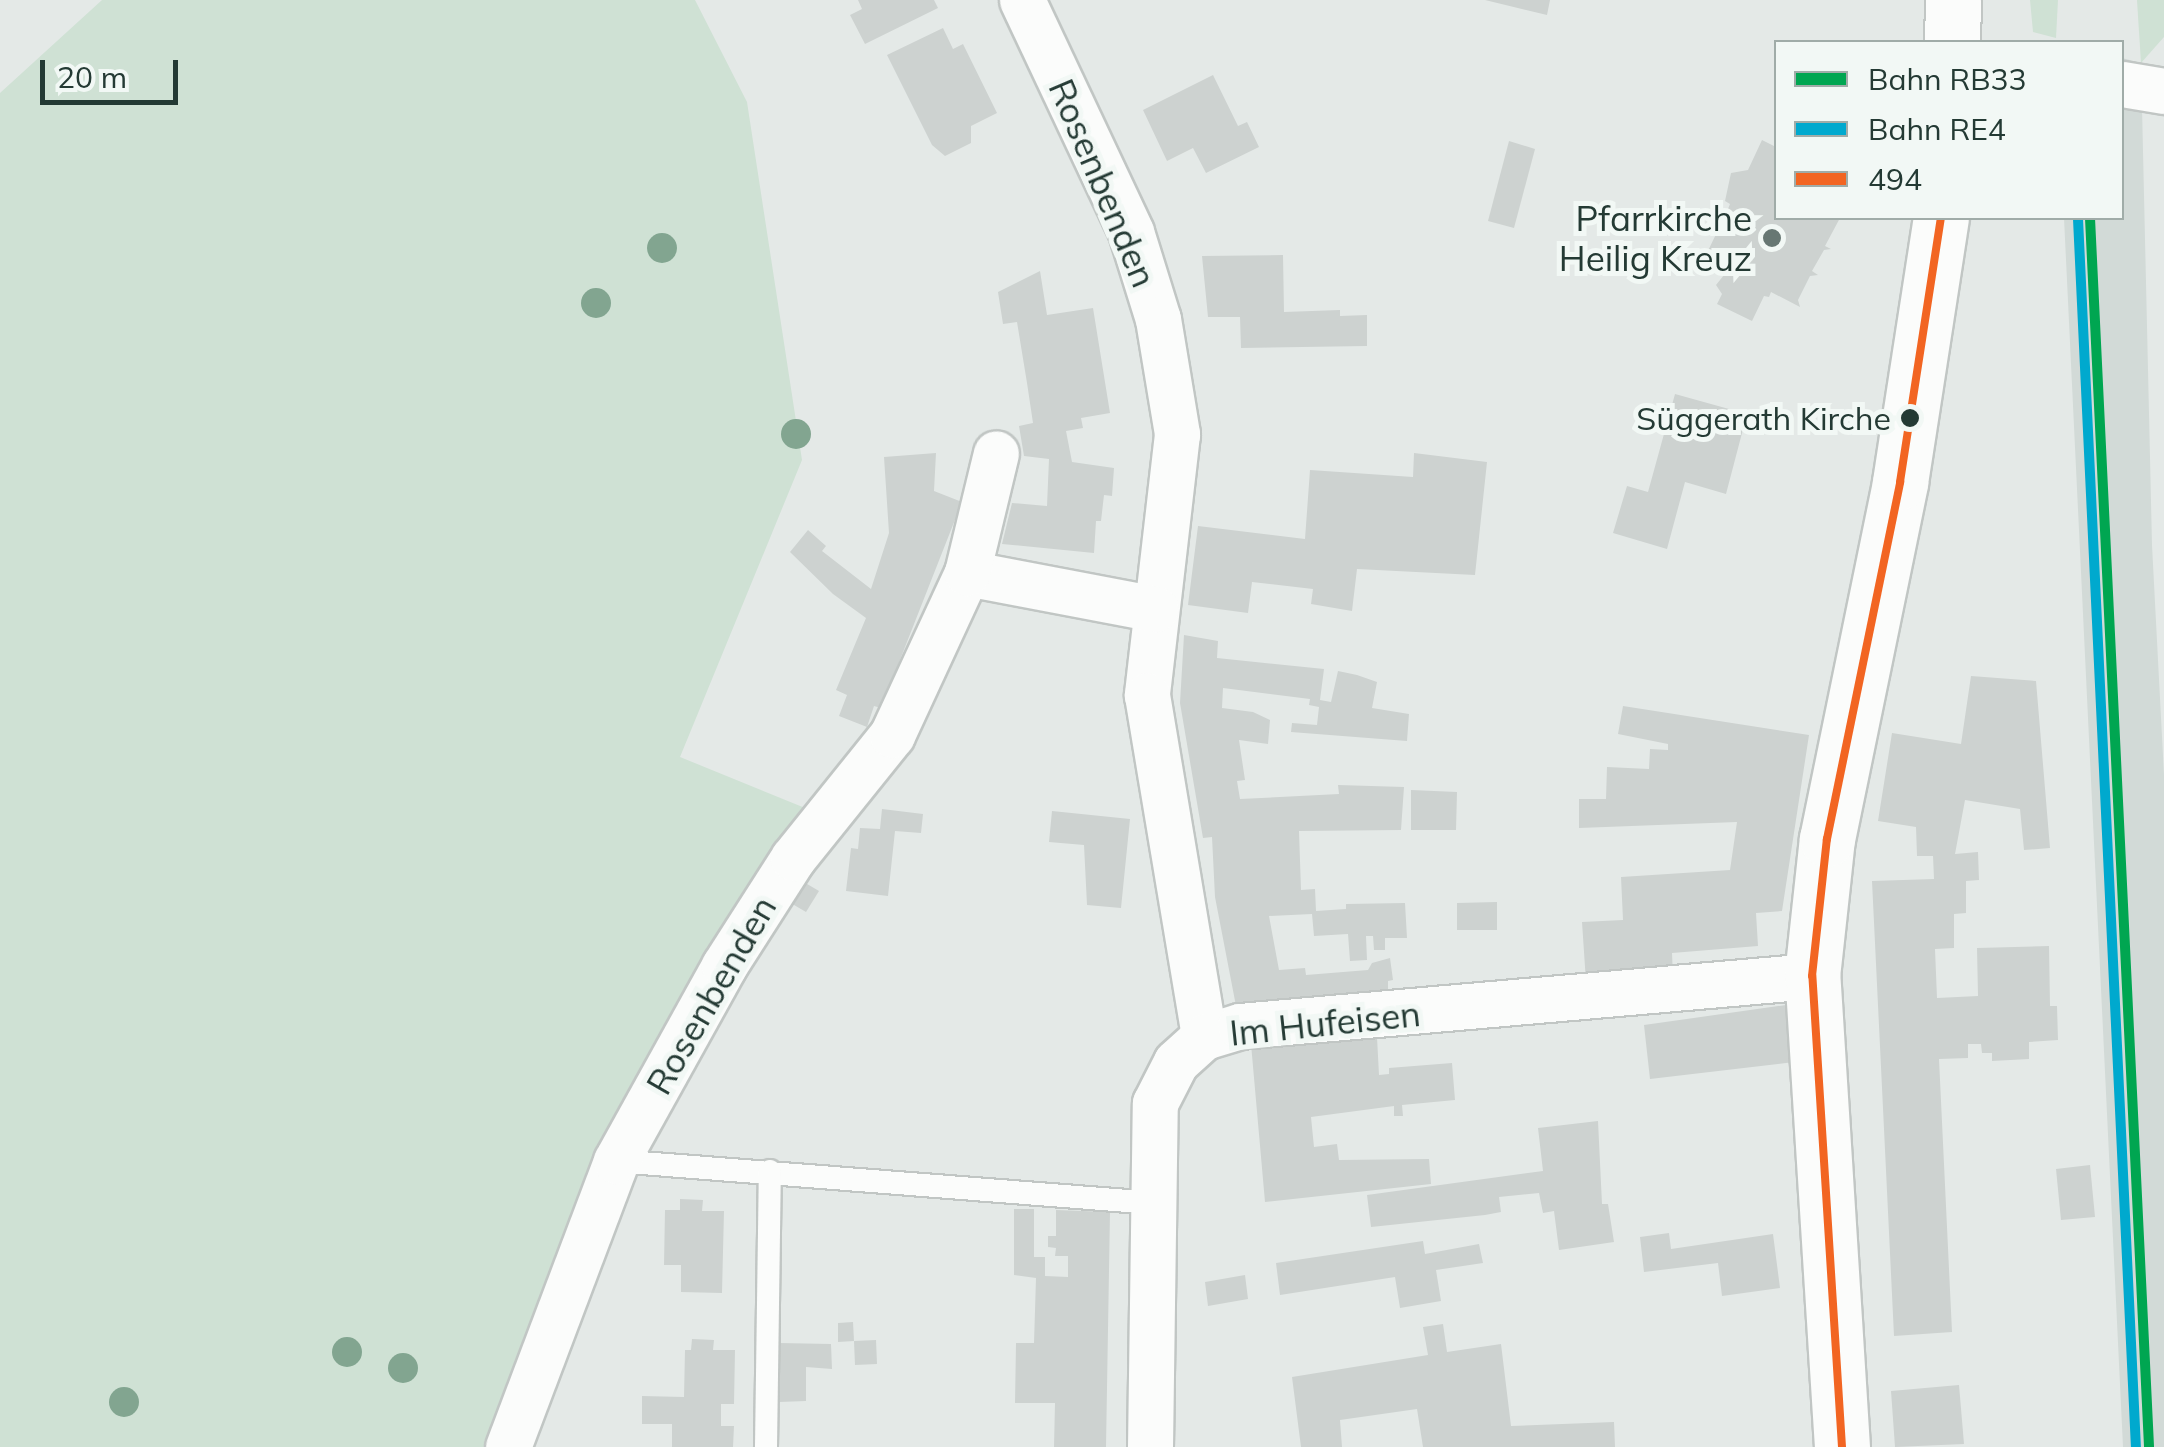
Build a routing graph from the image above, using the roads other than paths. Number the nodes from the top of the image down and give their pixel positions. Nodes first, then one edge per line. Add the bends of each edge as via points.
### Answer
1 (1022, 0) edge
2 (1953, 0) edge
3 (1952, 40) edge
4 (2124, 84) edge
5 (2164, 91) edge
6 (1941, 220) edge
7 (996, 452) dead end
8 (968, 572) junction
9 (1156, 609) junction
10 (1812, 976) junction
11 (1204, 1037) junction
12 (616, 1161) junction
13 (770, 1171) junction
14 (1153, 1204) junction
15 (508, 1447) edge
16 (766, 1447) edge
17 (1150, 1447) edge
18 (1842, 1447) edge

1 - 9 street, Rosenbenden via 1123,214 1158,319 1176,434
2 - 3 main road
4 - 5 street
6 - 10 main road via 1900,482 1827,839
7 - 8 street, Rosenbenden
8 - 9 street
8 - 12 street, Rosenbenden via 892,735 793,858
9 - 11 street, Rosenbenden via 1147,695
10 - 11 street, Im Hufeisen via 1240,1026
10 - 18 main road
11 - 14 street, Im Hufeisen via 1176,1062 1155,1103
12 - 13 lane
12 - 15 street, Rosenbenden
13 - 14 lane
13 - 16 lane
14 - 17 street, Im Hufeisen

